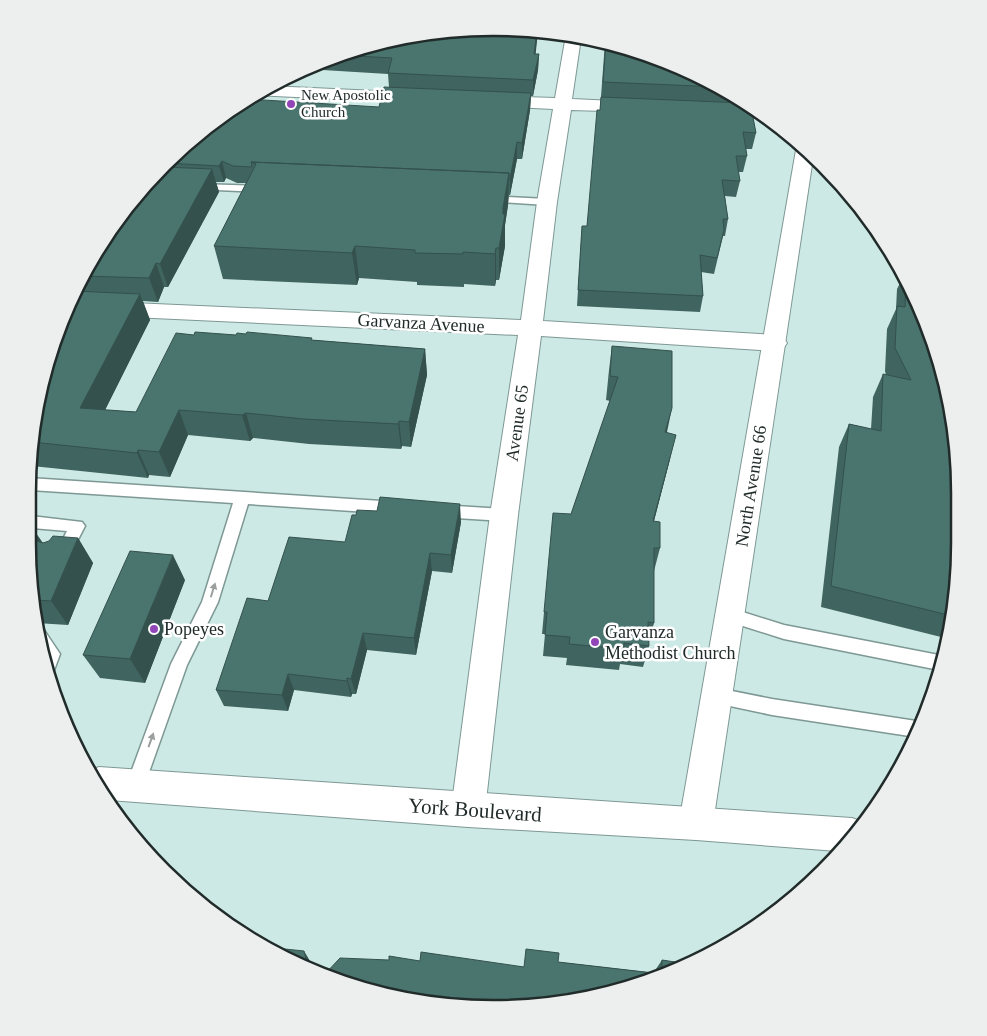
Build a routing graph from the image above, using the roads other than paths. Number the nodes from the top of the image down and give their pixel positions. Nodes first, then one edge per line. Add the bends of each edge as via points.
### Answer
1 (571, 43) edge
2 (276, 92) edge
3 (438, 99) edge
4 (477, 100) edge
5 (563, 104) junction
6 (652, 108) edge
7 (701, 110) edge
8 (747, 112) edge
9 (804, 158) edge
10 (188, 186) edge
11 (277, 190) edge
12 (477, 199) edge
13 (546, 202) junction
14 (88, 308) edge
15 (531, 328) junction
16 (774, 343) junction
17 (36, 484) edge
18 (242, 498) junction
19 (407, 508) edge
20 (426, 510) edge
21 (504, 515) junction
22 (36, 522) edge
23 (60, 561) edge
24 (730, 615) junction
25 (935, 662) edge
26 (717, 696) junction
27 (911, 728) edge
28 (106, 784) edge
29 (135, 786) junction
30 (468, 810) junction
31 (696, 823) junction
32 (845, 834) edge

1 - 5 street, Avenue 65
2 - 3 street
4 - 5 street
5 - 6 street
5 - 13 street, Avenue 65
7 - 8 street
9 - 16 street, North Avenue 66
10 - 11 lane
12 - 13 lane
13 - 15 street, Avenue 65
14 - 15 street, Garvanza Avenue
15 - 16 street, Garvanza Avenue
15 - 21 street, Avenue 65
16 - 24 street, North Avenue 66
17 - 18 lane
18 - 19 lane
29 -> 18 lane via 179,664 210,602
20 - 21 lane
21 - 30 street, Avenue 65
22 - 23 lane via 77,526
24 - 25 lane via 784,632
24 - 26 street, North Avenue 66
26 - 27 lane
26 - 31 street, North Avenue 66
28 - 29 street, York Boulevard
29 - 30 street, York Boulevard
30 - 31 street, York Boulevard
31 - 32 street, York Boulevard

